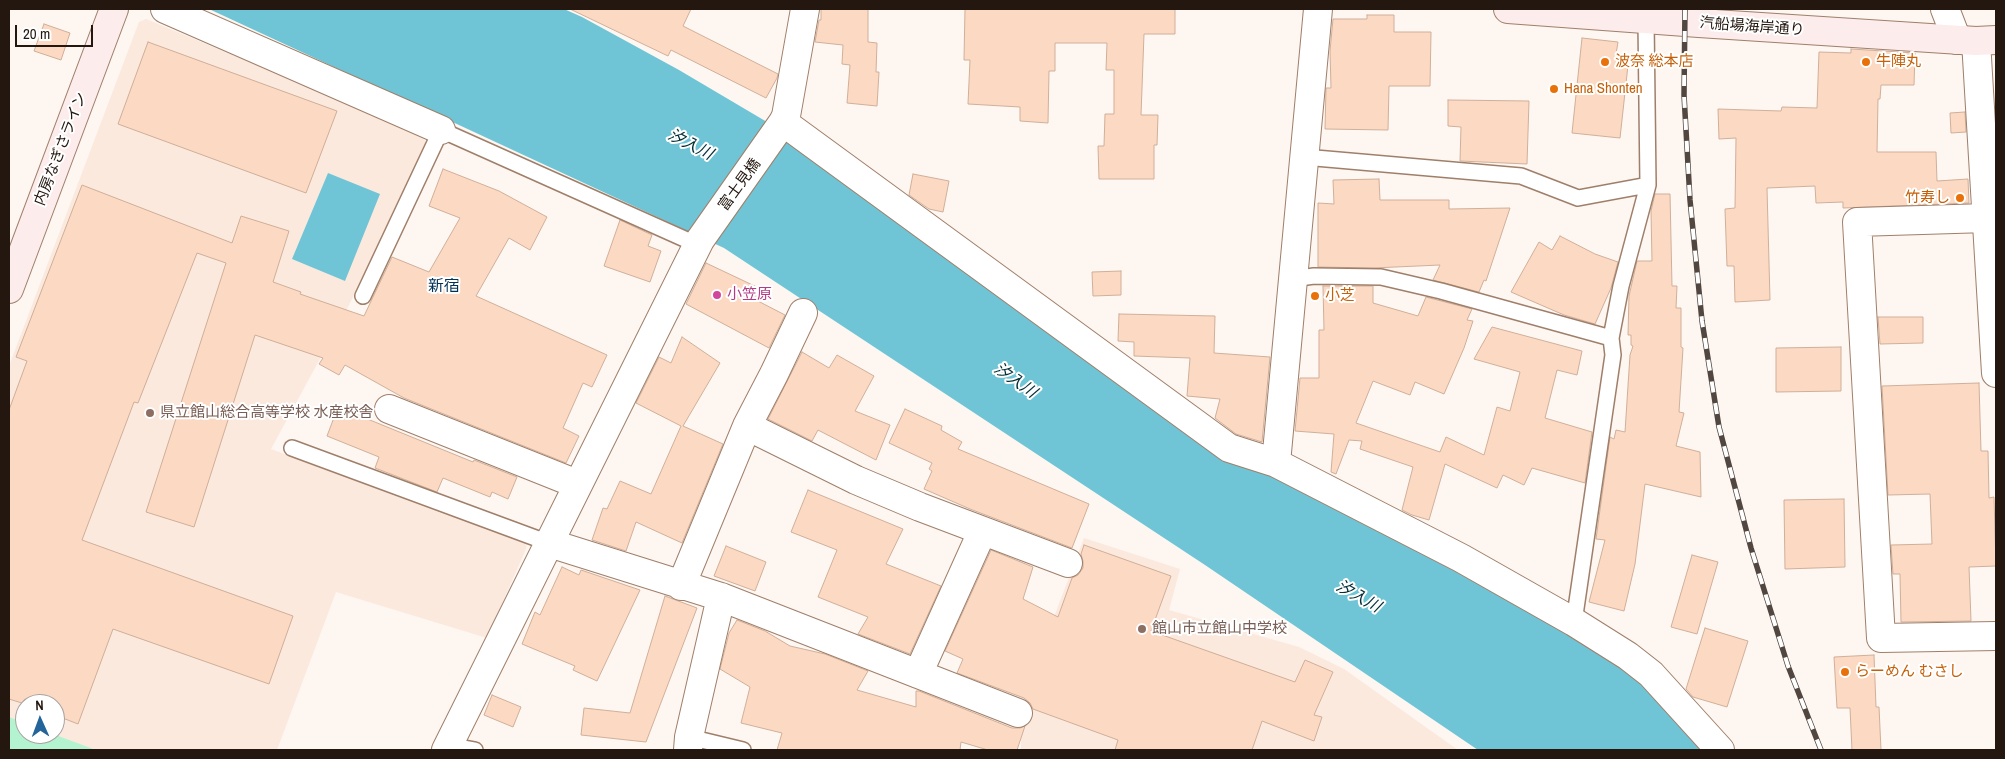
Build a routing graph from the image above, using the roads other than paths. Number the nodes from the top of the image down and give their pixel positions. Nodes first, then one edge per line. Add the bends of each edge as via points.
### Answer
1 (114, 9) edge
2 (165, 9) edge
3 (805, 9) edge
4 (1318, 9) edge
5 (1508, 9) edge
6 (1945, 9) edge
7 (1646, 20) junction
8 (1977, 41) edge
9 (781, 126) junction
10 (441, 130) junction
11 (1304, 157) junction
12 (1648, 186) junction
13 (1987, 218) junction
14 (699, 243) junction
15 (1292, 279) junction
16 (9, 289) edge
17 (363, 296) dead end
18 (803, 313) dead end
19 (1612, 338) junction
20 (1996, 373) edge
21 (389, 409) dead end
22 (747, 426) junction
23 (292, 448) dead end
24 (1276, 463) junction
25 (577, 484) junction
26 (982, 532) junction
27 (549, 543) junction
28 (1068, 563) dead end
29 (681, 586) junction
30 (721, 597) junction
31 (1574, 622) junction
32 (1996, 636) edge
33 (918, 674) junction
34 (1018, 712) dead end
35 (688, 744) edge
36 (447, 748) edge
37 (475, 750) edge
38 (743, 750) edge
39 (1720, 750) edge

1 - 16 street, 内房なぎさライン
2 - 10 street
3 - 9 street via 786,116
4 - 11 street
5 - 7 street, 汽船場海岸通り
6 - 8 street
7 - 8 street, 汽船場海岸通り
7 - 12 lane
8 - 13 street
9 - 14 street, 富士見橋
9 - 24 street via 1229,448
10 - 14 lane
10 - 17 lane
11 - 12 lane via 1521,176 1578,198
11 - 15 street
12 - 19 lane via 1621,286
13 - 20 street
13 - 32 street via 1857,222 1881,638
14 - 25 street, 富士見橋
15 - 19 lane via 1314,276 1381,277
15 - 24 street
18 - 22 street
19 - 31 lane via 1613,355
21 - 25 street
22 - 26 street via 856,480
22 - 29 street
23 - 27 lane
24 - 31 street
25 - 27 street, 富士見橋
26 - 28 street
26 - 33 street
27 - 29 street
27 - 36 street, 富士見橋
29 - 30 street
30 - 33 street
30 - 35 street
31 - 39 street via 1651,674
33 - 34 street
35 - 38 lane
36 - 37 lane

